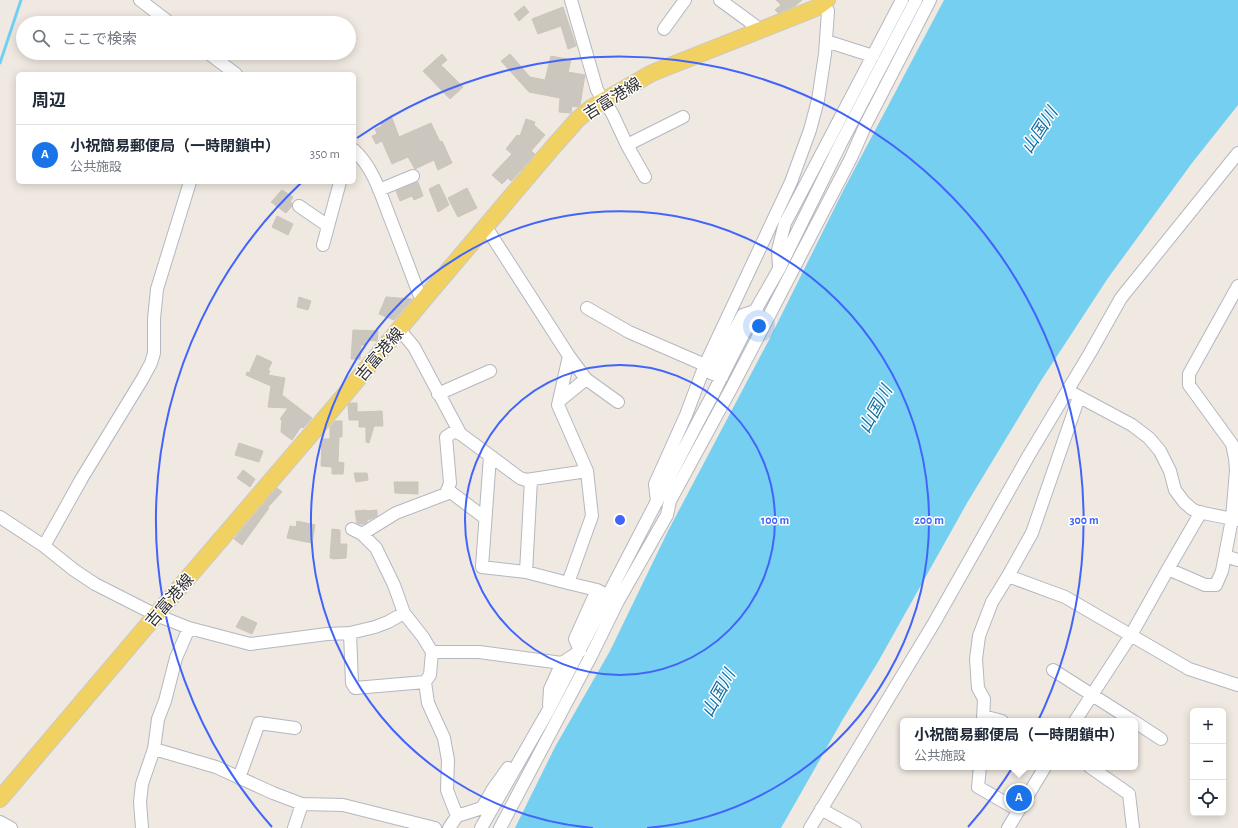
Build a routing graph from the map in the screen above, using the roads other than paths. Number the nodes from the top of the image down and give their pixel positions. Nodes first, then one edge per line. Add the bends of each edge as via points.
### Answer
1 (140, 0) edge
2 (571, 0) edge
3 (685, 0) edge
4 (720, 0) edge
5 (902, 0) edge
6 (916, 0) edge
7 (820, 3) edge
8 (929, 3) edge
9 (161, 16) edge
10 (664, 29) dead end
11 (761, 30) junction
12 (826, 41) junction
13 (873, 56) junction
14 (217, 60) edge
15 (232, 72) edge
16 (604, 100) junction
17 (683, 117) dead end
18 (854, 119) junction
19 (866, 124) junction
20 (829, 139) junction
21 (842, 143) junction
22 (627, 145) junction
23 (1238, 153) edge
24 (356, 154) edge
25 (413, 176) dead end
26 (645, 177) dead end
27 (189, 184) edge
28 (339, 184) edge
29 (379, 190) junction
30 (784, 196) junction
31 (796, 201) junction
32 (300, 206) dead end
33 (810, 207) junction
34 (328, 226) junction
35 (486, 227) junction
36 (803, 233) junction
37 (323, 245) dead end
38 (779, 269) junction
39 (1238, 286) edge
40 (425, 298) junction
41 (587, 308) dead end
42 (755, 311) junction
43 (765, 322) junction
44 (399, 330) junction
45 (568, 356) junction
46 (490, 371) dead end
47 (719, 378) junction
48 (586, 379) junction
49 (1067, 390) junction
50 (438, 394) junction
51 (1079, 397) junction
52 (559, 401) junction
53 (618, 402) dead end
54 (460, 433) junction
55 (490, 456) junction
56 (588, 471) junction
57 (531, 480) junction
58 (448, 490) junction
59 (657, 502) junction
60 (1201, 512) junction
61 (0, 517) edge
62 (485, 518) junction
63 (1235, 519) edge
64 (44, 546) junction
65 (1225, 556) junction
66 (1238, 560) edge
67 (1168, 569) junction
68 (636, 570) junction
69 (526, 572) junction
70 (1008, 576) junction
71 (568, 583) junction
72 (597, 590) junction
73 (613, 599) junction
74 (404, 613) junction
75 (156, 615) junction
76 (189, 628) junction
77 (350, 633) junction
78 (1131, 634) junction
79 (580, 651) junction
80 (432, 652) junction
81 (591, 656) junction
82 (562, 663) junction
83 (1053, 670) dead end
84 (425, 682) junction
85 (1238, 684) edge
86 (1092, 694) junction
87 (548, 711) junction
88 (983, 718) edge
89 (1077, 718) edge
90 (1128, 718) edge
91 (1138, 725) edge
92 (295, 728) dead end
93 (1161, 739) dead end
94 (154, 748) junction
95 (980, 770) edge
96 (1043, 770) edge
97 (1094, 770) edge
98 (240, 778) junction
99 (0, 799) edge
100 (302, 804) junction
101 (821, 809) junction
102 (1018, 810) junction
103 (486, 811) junction
104 (457, 816) junction
105 (0, 822) edge
106 (11, 828) edge
107 (142, 828) edge
108 (294, 828) edge
109 (435, 828) edge
110 (449, 828) edge
111 (482, 828) edge
112 (500, 828) edge
113 (810, 828) edge
114 (855, 828) edge
115 (1008, 828) edge
116 (1133, 828) edge

1 - 9 street
2 - 16 street via 597,90
3 - 10 street
4 - 11 street
5 - 13 street
6 - 8 street
6 - 18 street
7 - 11 main road, 吉富港線
7 - 12 street via 828,11
8 - 19 street
11 - 16 main road, 吉富港線 via 652,73
12 - 13 street
12 - 30 street via 821,85 810,130
13 - 20 street
14 - 15 street
16 - 22 street
16 - 35 main road, 吉富港線 via 591,108 564,133
17 - 22 street
18 - 19 street
18 - 21 street
19 - 36 street via 851,158 842,166
20 - 21 street
20 - 31 street
21 - 33 street
22 - 26 street
23 - 49 street via 1121,298
24 - 29 street via 367,166
25 - 29 street
27 - 64 street via 157,289 154,353 151,363
28 - 34 street
29 - 40 street via 419,294
30 - 31 street
30 - 47 street
31 - 33 street
31 - 38 street via 785,223 778,250
32 - 34 street
33 - 36 street
34 - 37 street
35 - 40 main road, 吉富港線
35 - 45 street
36 - 38 street
36 - 43 street
38 - 42 street
39 - 63 street via 1189,374 1189,385 1232,444 1236,470
40 - 44 main road, 吉富港線
41 - 47 street
42 - 43 street
42 - 47 street
43 - 47 street
44 - 50 street via 414,347
44 - 75 main road, 吉富港線
45 - 48 street
45 - 52 street
46 - 50 street
47 - 59 street
47 - 59 street via 686,415 656,484
47 - 68 street via 666,515
48 - 52 street
48 - 53 street
49 - 51 street
49 - 101 street via 934,623
50 - 54 street
51 - 60 street via 1132,425 1149,438 1160,451 1170,471 1175,490 1186,505
51 - 70 street via 1032,534
52 - 56 street via 558,405
54 - 55 street
54 - 58 street via 455,431 446,437 450,483
55 - 57 street via 520,478
55 - 62 street
56 - 57 street
56 - 71 street via 592,516
57 - 69 street
58 - 62 street
58 - 74 street via 446,494 396,513 357,532 376,548
59 - 68 street via 657,518
59 - 73 street
60 - 63 street
60 - 67 street
61 - 64 street
62 - 69 street via 482,567
63 - 65 street
64 - 75 street via 95,584
65 - 66 street
65 - 67 street via 1216,585 1205,585
67 - 78 street
68 - 73 street
69 - 71 street
70 - 78 street via 1064,597
70 - 88 street via 992,602 977,645 978,688 984,700
71 - 72 street
72 - 73 street
72 - 79 street via 575,639
73 - 79 street
73 - 81 street
74 - 77 street via 375,627
74 - 80 street
75 - 76 street
75 - 99 main road, 吉富港線
76 - 77 street via 250,644
76 - 94 street via 176,658 158,719
77 - 84 street via 352,683 355,688
78 - 85 street via 1189,669
78 - 86 street
79 - 81 street
79 - 82 street
79 - 87 street
80 - 82 street via 479,652
80 - 84 street via 430,675
81 - 112 street
82 - 87 street via 550,689
83 - 86 street
84 - 104 street via 428,703 444,738 448,760 447,790
86 - 89 street
86 - 90 street
87 - 103 street via 527,749
91 - 93 street
92 - 98 street via 260,723
94 - 98 street via 216,767
94 - 107 street via 142,784
95 - 102 street via 978,787
96 - 102 street
97 - 116 street via 1129,794
98 - 100 street
100 - 108 street
100 - 109 street via 343,806
101 - 113 street
101 - 114 street
102 - 115 street
103 - 104 street
103 - 111 street
104 - 110 street
105 - 106 street

